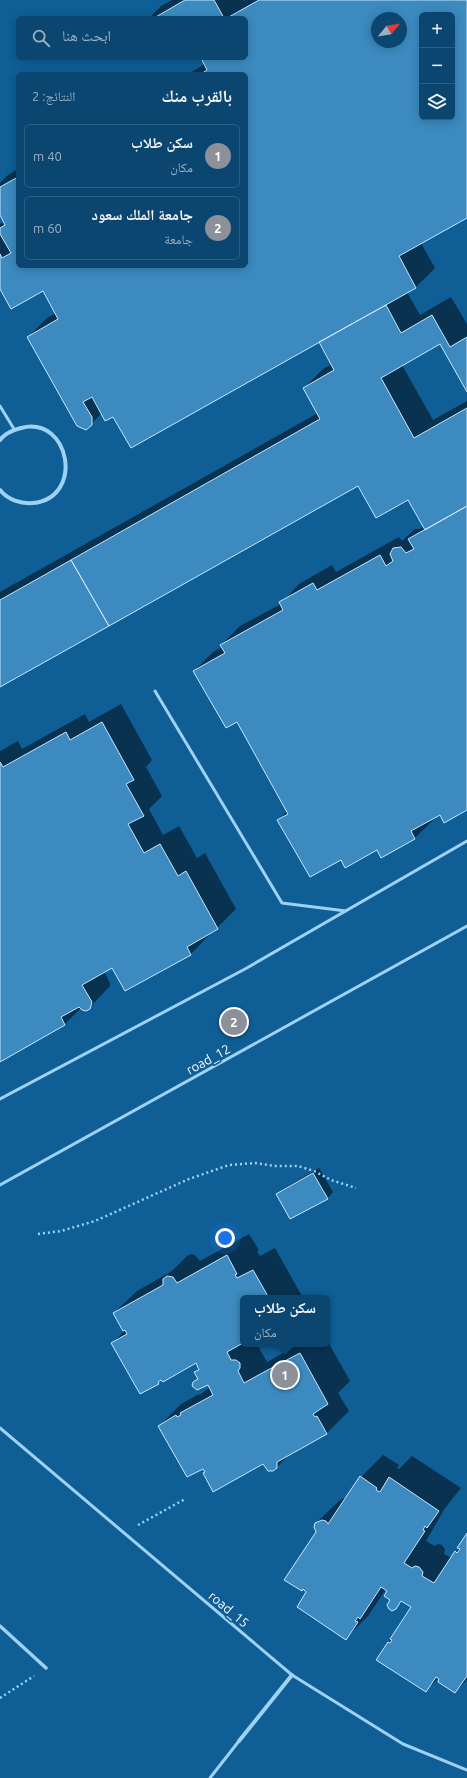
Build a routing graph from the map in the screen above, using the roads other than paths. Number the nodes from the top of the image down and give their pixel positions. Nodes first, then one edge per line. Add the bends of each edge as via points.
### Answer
1 (0, 406) edge
2 (14, 430) junction
3 (0, 440) edge
4 (0, 490) edge
5 (155, 691) dead end
6 (467, 842) edge
7 (346, 911) junction
8 (467, 926) edge
9 (0, 1100) edge
10 (0, 1185) edge
11 (0, 1428) edge
12 (0, 1626) edge
13 (46, 1668) road end
14 (292, 1675) junction
15 (238, 1741) joint
16 (467, 1770) edge
17 (210, 1778) edge

1 - 2 lane
2 - 3 street
2 - 4 street via 26,426 38,428 58,441 67,465 65,477 50,497 38,502 13,500
5 - 7 lane via 282,903
6 - 7 lane
7 - 9 lane via 245,969
8 - 10 lane, road_12
11 - 14 lane, road_15
12 - 13 street
14 - 15 street
14 - 16 lane, road_15 via 403,1744
15 - 17 lane

